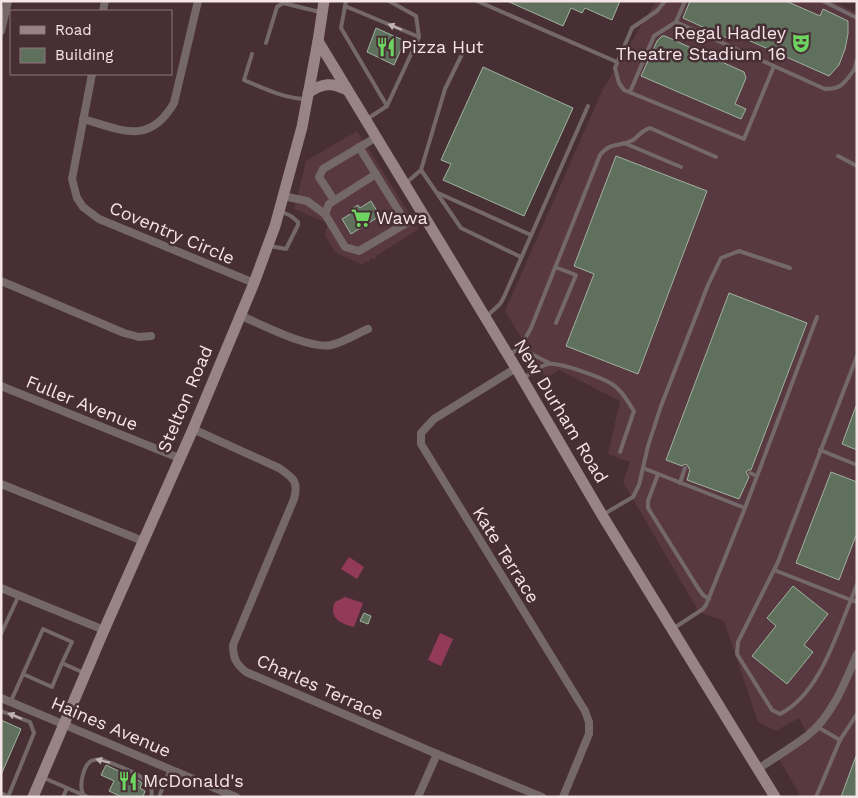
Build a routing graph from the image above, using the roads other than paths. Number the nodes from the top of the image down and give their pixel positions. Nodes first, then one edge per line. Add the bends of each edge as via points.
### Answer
1 (8, 1) edge
2 (198, 1) edge
3 (389, 1) edge
4 (477, 1) edge
5 (665, 1) edge
6 (685, 1) edge
7 (823, 1) edge
8 (346, 3) edge
9 (323, 7) edge
10 (857, 18) edge
11 (676, 22) junction
12 (1, 30) edge
13 (419, 37) junction
14 (318, 42) junction
15 (266, 43) dead end
16 (467, 44) dead end
17 (252, 54) dead end
18 (857, 60) edge
19 (617, 62) junction
20 (774, 66) junction
21 (855, 70) edge
22 (92, 75) edge
23 (347, 90) junction
24 (630, 92) junction
25 (308, 96) junction
26 (387, 106) junction
27 (588, 106) dead end
28 (84, 119) junction
29 (365, 121) junction
30 (375, 138) junction
31 (624, 143) junction
32 (359, 147) junction
33 (838, 156) dead end
34 (716, 157) dead end
35 (681, 166) dead end
36 (857, 166) edge
37 (421, 170) junction
38 (376, 174) junction
39 (404, 185) junction
40 (438, 193) junction
41 (283, 196) junction
42 (334, 200) junction
43 (279, 211) junction
44 (325, 214) junction
45 (422, 214) junction
46 (406, 223) junction
47 (531, 235) junction
48 (267, 246) junction
49 (521, 257) junction
50 (555, 267) junction
51 (790, 268) dead end
52 (1, 281) edge
53 (254, 283) junction
54 (239, 315) junction
55 (485, 318) junction
56 (817, 318) dead end
57 (556, 323) dead end
58 (368, 329) dead end
59 (151, 336) dead end
60 (520, 348) junction
61 (508, 355) junction
62 (857, 356) edge
63 (550, 364) junction
64 (516, 368) junction
65 (522, 379) junction
66 (1, 386) edge
67 (193, 429) junction
68 (820, 450) junction
69 (620, 452) dead end
70 (179, 458) junction
71 (857, 465) edge
72 (643, 468) junction
73 (685, 468) dead end
74 (750, 473) dead end
75 (658, 474) junction
76 (757, 476) junction
77 (680, 483) junction
78 (1, 484) edge
79 (745, 508) junction
80 (602, 515) junction
81 (143, 541) junction
82 (774, 570) junction
83 (857, 584) edge
84 (1, 588) edge
85 (19, 595) junction
86 (709, 599) junction
87 (850, 600) junction
88 (857, 602) edge
89 (672, 629) junction
90 (104, 630) junction
91 (1, 634) edge
92 (857, 654) edge
93 (62, 663) junction
94 (854, 668) edge
95 (23, 674) junction
96 (85, 674) junction
97 (1, 698) edge
98 (11, 702) junction
99 (1, 711) edge
100 (857, 714) edge
101 (64, 724) junction
102 (816, 726) junction
103 (840, 740) junction
104 (437, 754) junction
105 (170, 769) junction
106 (758, 769) junction
107 (42, 777) junction
108 (67, 788) junction
109 (1, 793) edge
110 (83, 794) junction
111 (234, 796) edge
112 (8, 797) edge
113 (34, 797) edge
114 (63, 797) edge
115 (88, 797) edge
116 (151, 797) edge
117 (158, 797) edge
118 (418, 797) edge
119 (542, 797) edge
120 (563, 797) edge
121 (775, 797) edge
122 (816, 797) edge

1 - 12 street
2 - 28 street via 174,103 168,114 144,131 130,132
3 - 13 lane via 416,16
4 - 19 lane
5 - 19 lane via 632,28
6 - 11 lane
7 - 10 lane
13 -> 8 lane
8 - 26 lane via 341,28
9 - 14 main road, Stelton Road
9 - 15 lane via 283,3 277,7
11 - 20 lane
11 - 24 lane via 654,36
13 - 26 lane
14 - 23 main road, New Durham Road
14 - 25 main road, Stelton Road
16 - 37 lane via 445,89
17 - 25 lane via 244,80 294,98
18 - 21 lane
19 - 24 lane via 615,68 619,82 624,90
20 - 21 lane via 825,89 840,86
20 - 24 lane via 744,139
22 - 28 street, Coventry Circle
23 - 25 main road via 338,85 323,84
23 - 29 main road, New Durham Road
25 - 41 main road, Stelton Road
26 - 29 lane
27 - 47 lane
28 - 53 street, Coventry Circle via 72,168 77,198 83,207 100,220
29 - 30 main road, New Durham Road
30 - 32 street
30 - 39 main road, New Durham Road
31 - 34 lane via 650,128
31 - 35 lane
31 - 50 lane via 613,144 600,155
32 - 38 street
32 - 42 street via 323,170 319,177
33 - 36 lane
37 - 39 lane
37 - 40 lane
38 - 42 street
38 - 46 street
39 - 45 main road, New Durham Road
40 - 47 lane
40 - 49 lane via 461,228
41 - 43 main road, Stelton Road
41 - 44 street via 307,201
42 - 44 street
43 - 48 main road, Stelton Road
43 - 48 lane via 291,216 298,225 286,249
44 - 46 street via 345,247 359,251
45 - 46 street
45 - 55 main road, New Durham Road
47 - 49 lane
48 - 53 main road, Stelton Road
49 - 55 lane via 500,304
50 - 57 lane via 576,275
50 - 60 lane
51 - 72 lane via 739,251 721,258 661,406
52 - 59 street via 124,333
53 - 54 main road, Stelton Road
54 - 58 street via 314,345 332,344
54 - 67 main road, Stelton Road
55 - 61 main road, New Durham Road
56 - 76 lane
60 - 61 lane
60 - 63 lane
61 - 64 main road, New Durham Road
62 - 68 lane
63 - 65 lane
63 - 69 lane via 567,366 611,383 626,399 634,411
64 - 65 main road, New Durham Road
64 - 120 street, Kate Terrace via 434,419 421,433 421,444 585,711 589,734
65 - 80 main road, New Durham Road
66 - 70 street, Fuller Avenue
67 - 70 main road, Stelton Road
67 - 104 street, Charles Terrace via 279,468 290,476 297,489 234,645 233,656 237,664 246,672
68 - 71 lane
68 - 82 lane
70 - 81 main road, Stelton Road
72 - 75 lane
72 - 80 lane via 632,496
73 - 77 lane
74 - 76 lane
75 - 77 lane
75 - 86 lane via 648,508 698,588
76 - 79 lane
77 - 79 lane
78 - 81 street
79 - 86 lane
80 - 89 main road, New Durham Road
81 - 90 main road, Stelton Road
82 - 87 lane
82 - 87 lane via 738,642 737,654 772,710 780,714 793,707 814,683
83 - 87 lane
84 - 85 street
85 - 90 street
85 - 91 lane
86 - 89 lane via 703,610
87 - 88 lane
89 - 106 main road, New Durham Road
90 - 96 main road, Stelton Road
92 - 94 street
93 - 95 lane via 52,687
93 - 95 lane via 72,642 43,629
93 - 96 lane
94 - 102 street
95 - 98 lane
96 - 101 main road, Stelton Road
97 - 98 street, Haines Avenue
98 - 101 street, Haines Avenue
112 -> 99 lane via 34,733 30,722
100 - 103 lane
101 - 105 street, Haines Avenue
101 - 107 main road, Stelton Road
102 - 103 lane
102 - 106 street
103 - 122 lane
104 - 118 street
104 - 119 street, Charles Terrace
105 - 111 street, Haines Avenue
105 - 117 lane
106 - 121 main road, New Durham Road
107 - 108 lane
107 - 113 main road, Stelton Road
108 - 110 lane
108 - 114 lane
109 - 112 lane
110 - 115 lane
116 -> 110 lane via 153,793 146,779 96,759 88,764 81,781

